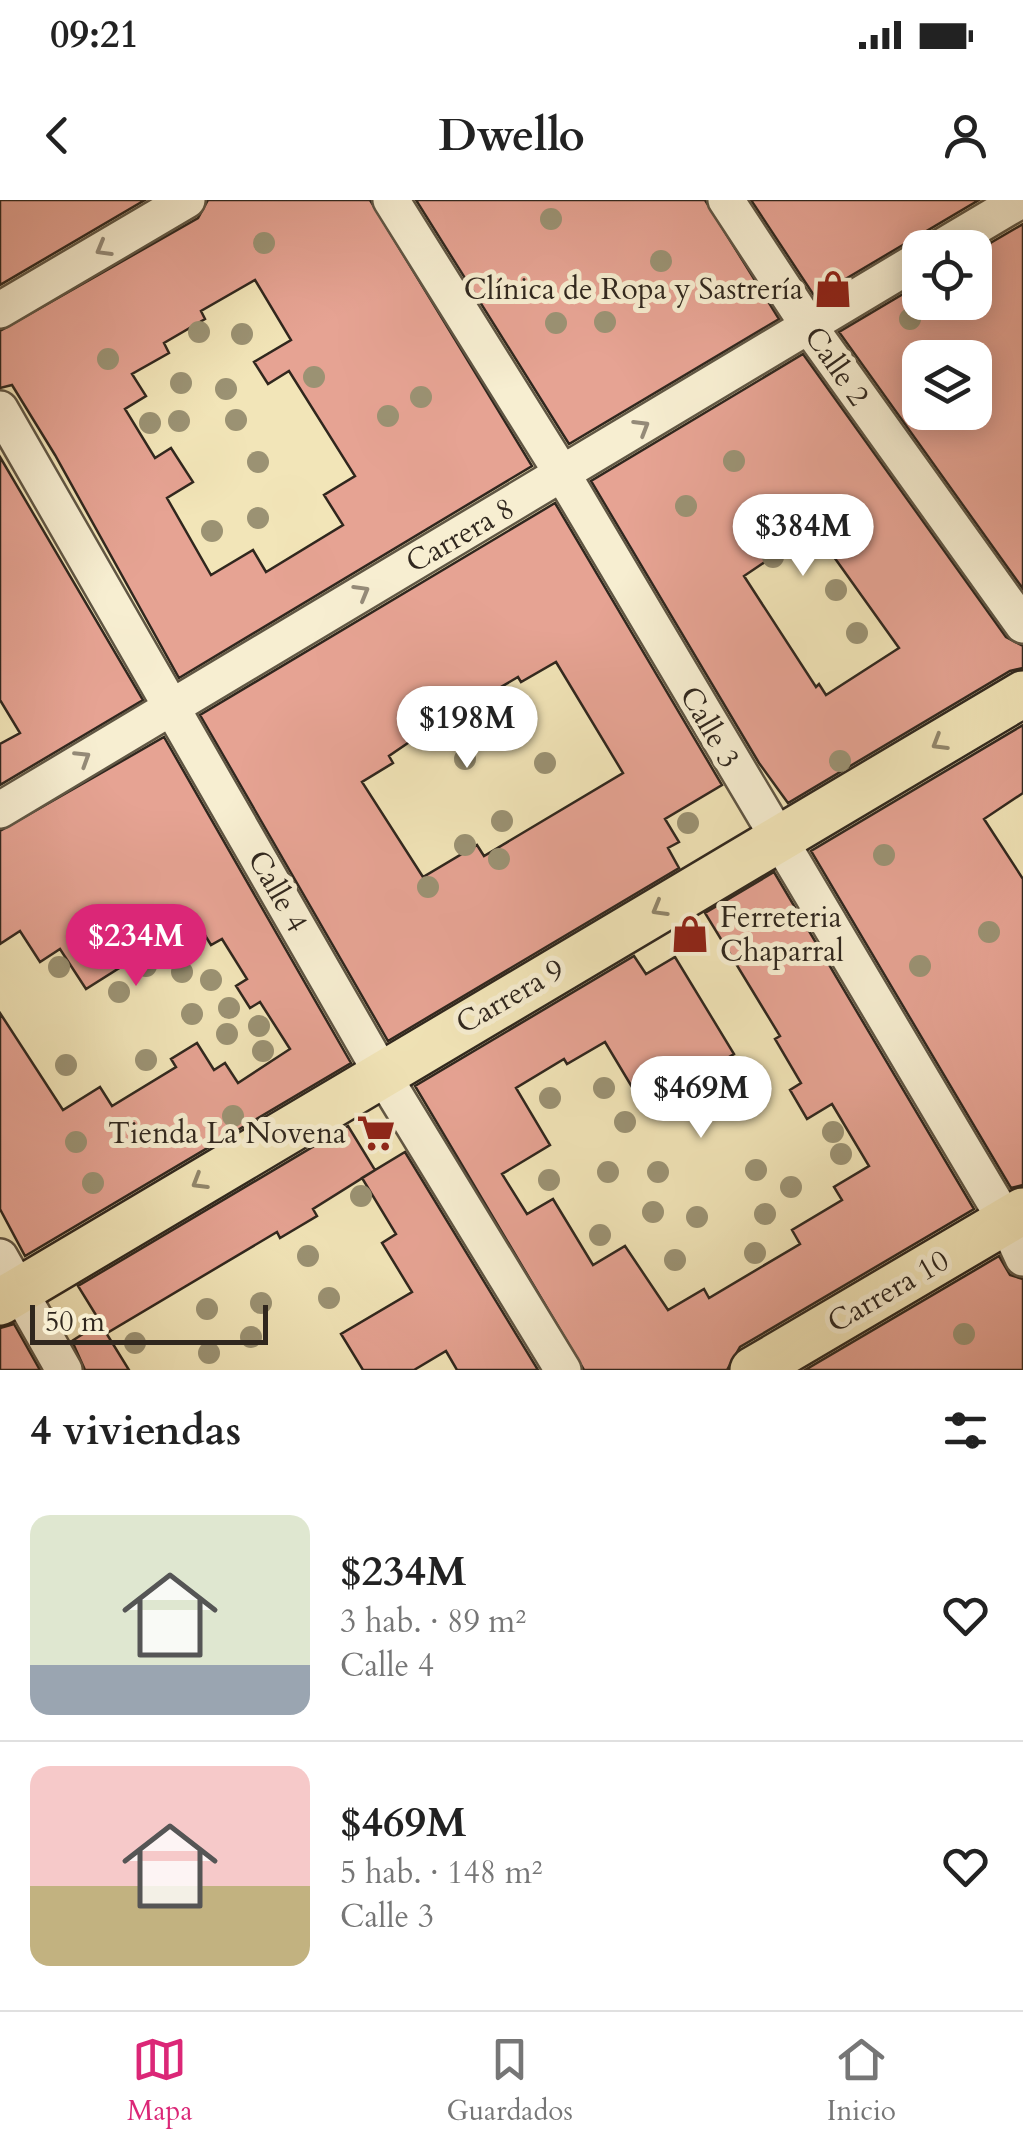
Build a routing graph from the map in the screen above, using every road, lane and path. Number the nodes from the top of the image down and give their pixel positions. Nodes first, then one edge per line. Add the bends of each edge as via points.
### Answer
1 (187, 200) edge
2 (391, 200) edge
3 (726, 200) edge
4 (1021, 200) edge
5 (970, 230) edge
6 (902, 270) edge
7 (0, 310) edge
8 (808, 326) junction
9 (0, 408) edge
10 (563, 475) junction
11 (1023, 626) edge
12 (1023, 694) edge
13 (172, 704) junction
14 (0, 810) edge
15 (776, 840) junction
16 (381, 1072) junction
17 (1017, 1230) edge
18 (7, 1283) edge
19 (64, 1370) edge
20 (562, 1370) edge
21 (753, 1370) edge

1 -> 7 street
2 - 10 street, Calle 3
3 - 8 street, Calle 2
4 - 5 street
6 - 8 street, Carrera 8
10 -> 8 street, Carrera 8
8 - 11 street, Calle 2
9 - 13 street, Calle 4
13 -> 10 street, Carrera 8
10 - 15 street, Calle 3
12 -> 15 main road, Carrera 9
14 -> 13 street, Carrera 8
13 - 16 street, Calle 4
15 -> 16 main road, Carrera 9
15 - 17 street, Calle 3
16 -> 18 main road, Carrera 9
16 - 20 street, Calle 4
17 - 21 main road, Carrera 10
18 - 19 street

